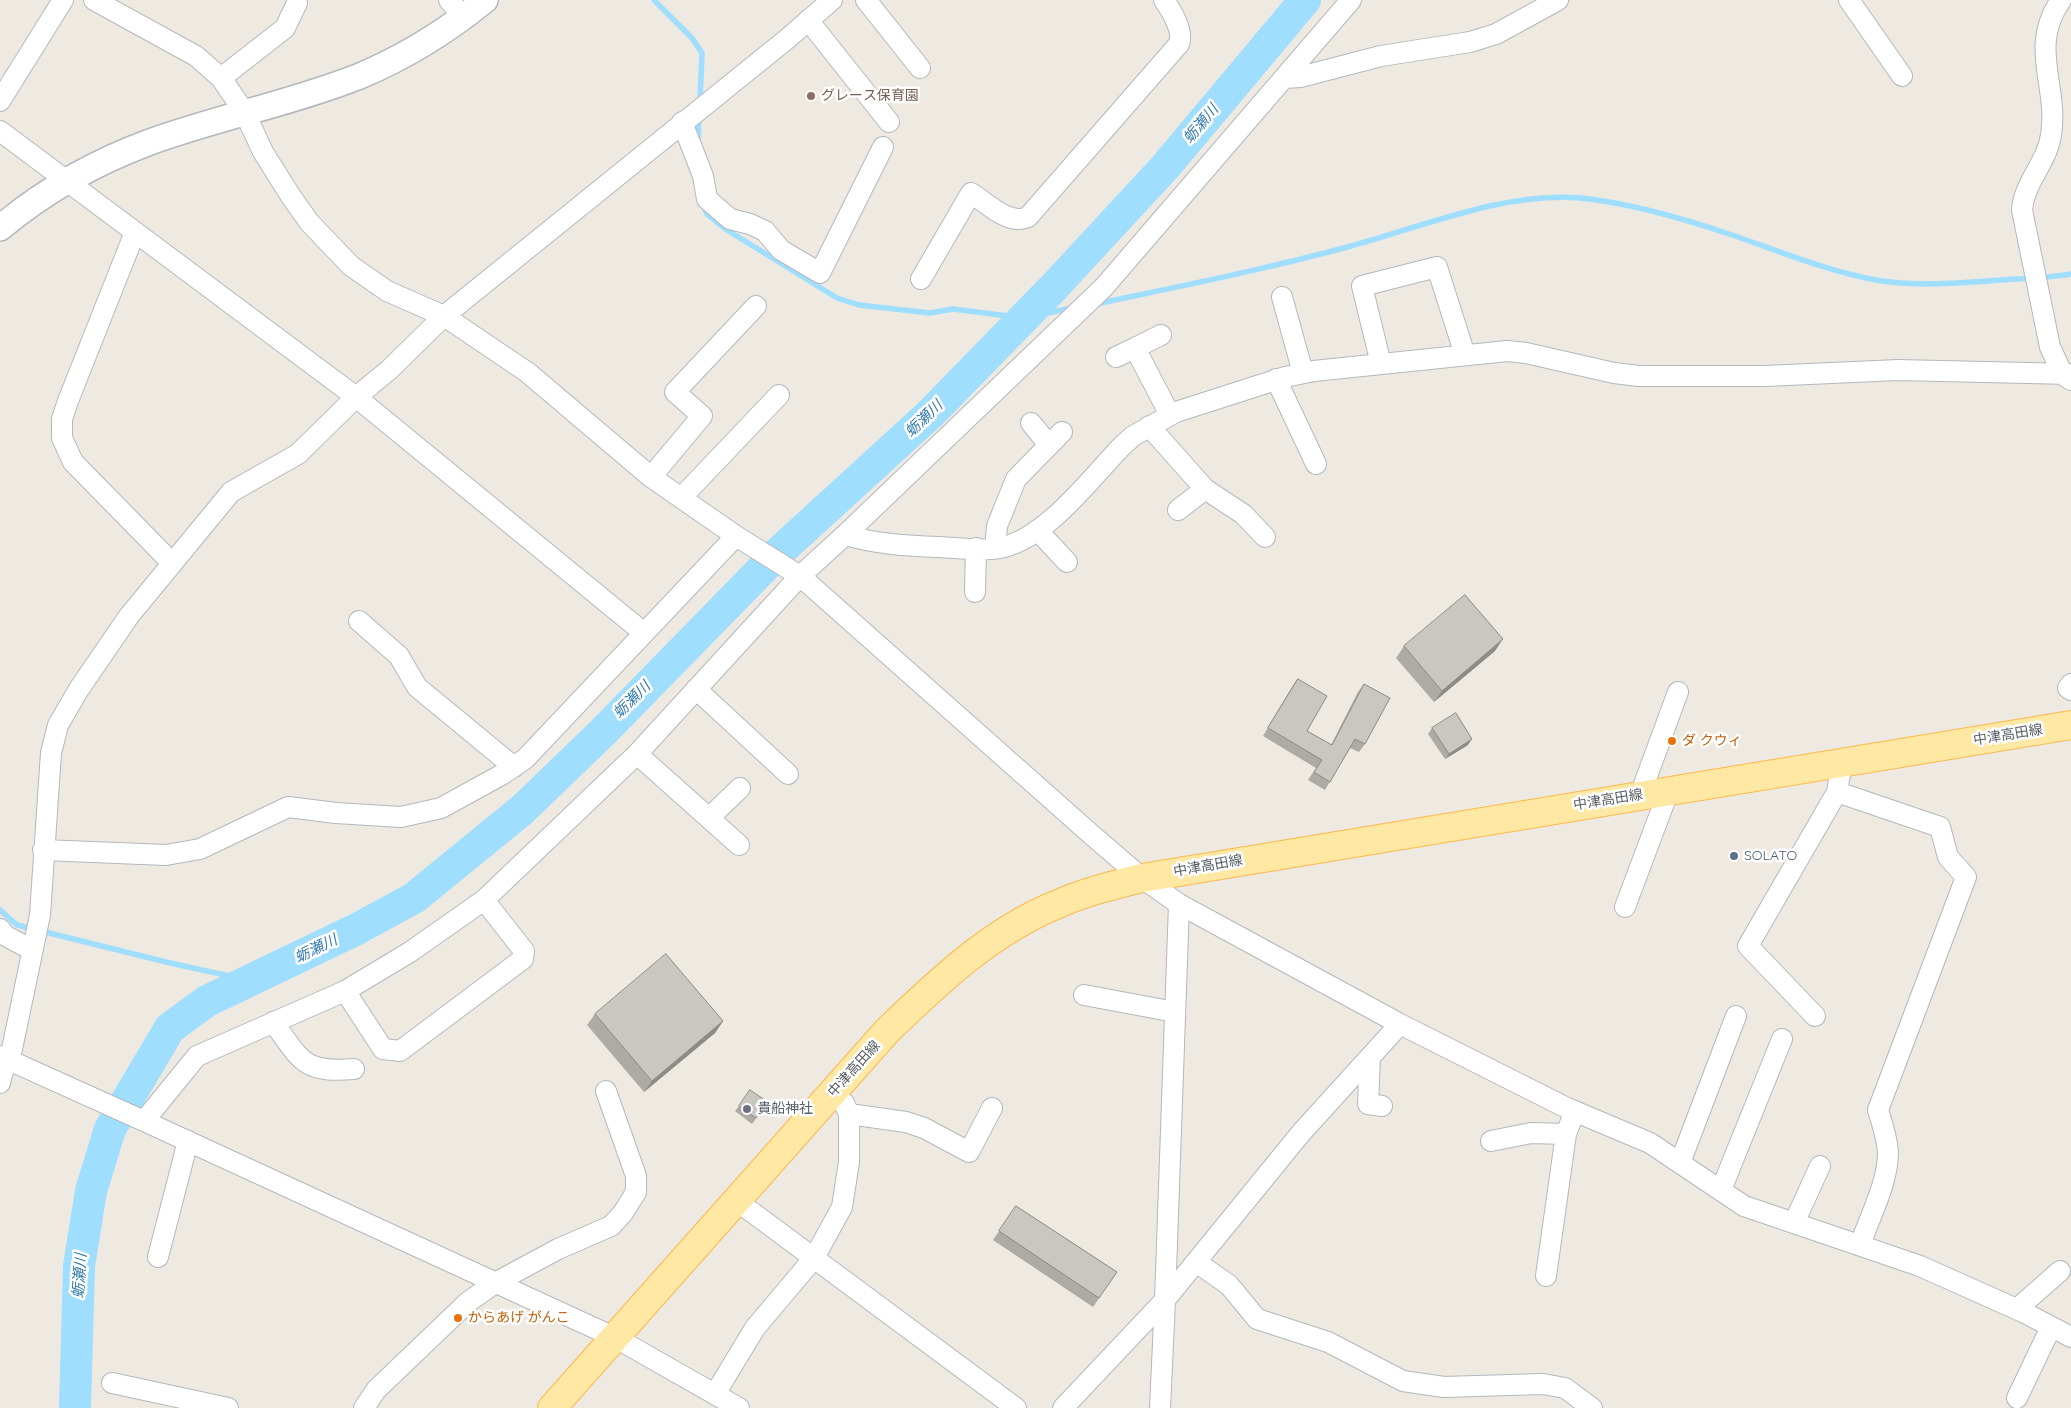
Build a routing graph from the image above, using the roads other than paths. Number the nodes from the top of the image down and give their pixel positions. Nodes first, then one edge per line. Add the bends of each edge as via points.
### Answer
1 (63, 0) edge
2 (94, 0) edge
3 (486, 0) edge
4 (832, 0) edge
5 (866, 0) edge
6 (1164, 0) edge
7 (1351, 0) edge
8 (1558, 0) edge
9 (1849, 0) edge
10 (2061, 0) edge
11 (297, 2) dead end
12 (457, 9) edge
13 (808, 20) junction
14 (920, 68) dead end
15 (1902, 76) dead end
16 (221, 78) junction
17 (1285, 78) junction
18 (0, 101) edge
19 (245, 113) junction
20 (682, 122) junction
21 (889, 122) dead end
22 (0, 131) edge
23 (883, 147) dead end
24 (66, 182) junction
25 (0, 228) edge
26 (135, 232) junction
27 (921, 279) dead end
28 (1282, 298) dead end
29 (756, 306) dead end
30 (444, 316) junction
31 (1161, 335) dead end
32 (1135, 348) junction
33 (1465, 355) junction
34 (1116, 357) dead end
35 (1380, 364) junction
36 (1303, 373) junction
37 (2068, 376) edge
38 (1276, 379) junction
39 (779, 394) dead end
40 (356, 397) junction
41 (1170, 415) junction
42 (1031, 423) dead end
43 (1149, 426) junction
44 (1316, 464) dead end
45 (651, 477) junction
46 (1205, 489) junction
47 (681, 498) junction
48 (1178, 510) dead end
49 (1037, 530) junction
50 (845, 535) junction
51 (1265, 537) dead end
52 (740, 538) junction
53 (986, 548) junction
54 (1067, 562) dead end
55 (172, 563) junction
56 (797, 574) junction
57 (975, 592) dead end
58 (359, 621) dead end
59 (644, 633) junction
60 (2071, 684) edge
61 (696, 690) junction
62 (2071, 690) edge
63 (1678, 692) dead end
64 (2071, 725) edge
65 (637, 754) junction
66 (1842, 762) junction
67 (514, 767) junction
68 (788, 774) dead end
69 (740, 788) dead end
70 (1669, 790) junction
71 (1837, 792) junction
72 (1640, 795) junction
73 (709, 818) junction
74 (739, 845) dead end
75 (43, 850) junction
76 (1142, 878) junction
77 (484, 900) junction
78 (1179, 904) junction
79 (1625, 907) dead end
80 (0, 929) edge
81 (33, 946) junction
82 (344, 991) junction
83 (1084, 995) dead end
84 (1175, 1012) junction
85 (1736, 1016) dead end
86 (1815, 1016) dead end
87 (273, 1022) junction
88 (1400, 1024) junction
89 (1782, 1039) dead end
90 (1370, 1057) junction
91 (4, 1058) edge
92 (354, 1070) dead end
93 (0, 1083) edge
94 (837, 1088) junction
95 (606, 1091) dead end
96 (1382, 1106) dead end
97 (992, 1108) dead end
98 (1575, 1111) junction
99 (848, 1114) junction
100 (144, 1121) junction
101 (1566, 1134) junction
102 (188, 1141) junction
103 (1491, 1141) dead end
104 (1680, 1163) junction
105 (1820, 1166) dead end
106 (1721, 1190) junction
107 (737, 1201) junction
108 (1794, 1223) junction
109 (1860, 1245) junction
110 (158, 1256) dead end
111 (814, 1258) junction
112 (1196, 1262) junction
113 (2060, 1271) dead end
114 (1546, 1276) dead end
115 (495, 1283) junction
116 (1166, 1300) junction
117 (2017, 1309) junction
118 (2052, 1327) junction
119 (2071, 1337) edge
120 (616, 1338) junction
121 (112, 1383) dead end
122 (715, 1394) junction
123 (2017, 1398) dead end
124 (228, 1408) edge
125 (364, 1408) edge
126 (552, 1408) edge
127 (739, 1408) edge
128 (1016, 1408) edge
129 (1063, 1408) edge
130 (1160, 1408) edge
131 (1592, 1408) edge

1 - 18 street
2 - 16 street via 196,56
3 - 12 street
4 - 13 street
5 - 14 street
6 - 27 street via 1177,25 1181,39 1179,44 1028,217 1011,219 971,193
7 - 17 street
8 - 17 street via 1496,34 1470,42 1381,56
9 - 15 street
10 - 37 street via 2052,13 2044,46 2053,123 2051,137 2048,151 2023,198 2022,210 2050,347
11 - 16 street via 285,28
12 - 19 street via 431,40 361,75
13 - 20 street
13 - 21 street
16 - 19 street
17 - 50 street via 1104,287
19 - 24 street via 149,142
19 - 30 street via 263,152 290,195 309,222 350,266 387,291
20 - 23 street via 703,176 707,199 730,220 750,224 765,232 781,250 820,273
20 - 30 street
22 - 24 street
24 - 25 street
24 - 26 street
26 - 40 street
26 - 55 street via 68,401 62,419 62,438 73,462
28 - 36 street
29 - 45 street via 675,392 702,416
30 - 40 street
30 - 45 street via 527,372
31 - 32 street
32 - 34 street
32 - 41 street
33 - 35 street
33 - 35 street via 1437,267 1362,286
33 - 37 street via 1507,351 1526,353 1639,376 1764,376 1898,370
35 - 36 street
36 - 38 street
38 - 41 street
38 - 44 street
39 - 47 street
40 - 55 street via 298,454 231,492
40 - 59 street
41 - 43 street
42 - 53 street via 1056,439 1016,479
43 - 46 street
43 - 49 street via 1122,446 1053,518
45 - 47 street
46 - 48 street
46 - 51 street via 1243,514
47 - 52 street
49 - 53 street via 1006,546
49 - 54 street
50 - 53 street via 903,546
50 - 56 street
52 - 56 street
52 - 59 street
53 - 57 street
55 - 75 street via 129,616 58,725 51,753
56 - 61 street
56 - 76 street
58 - 67 street via 399,656 417,687
59 - 67 street
60 - 62 street via 2068,688
61 - 65 street
61 - 68 street
63 - 72 street
64 - 66 main road, 中津高田線
65 - 73 street
65 - 77 street
66 - 70 main road, 中津高田線
66 - 71 street
67 - 75 street via 441,808 401,817 288,807 200,849 166,855
69 - 73 street
70 - 72 main road, 中津高田線
70 - 79 street
71 - 86 street via 1748,946
71 - 109 street via 1940,827 1948,857 1966,877 1878,1110 1886,1134 1886,1174
72 - 76 main road, 中津高田線
73 - 74 street
75 - 81 street via 40,915
76 - 78 street
76 - 94 main road, 中津高田線 via 1057,904 988,943 940,980
77 - 82 street via 410,952
77 - 82 street via 524,951 523,959 400,1051 383,1049
78 - 84 street
78 - 88 street
80 - 81 street via 6,936
81 - 91 street
82 - 87 street
83 - 84 street
84 - 116 street
85 - 104 street
87 - 92 street via 303,1061 317,1069
87 - 100 street via 196,1056
88 - 90 street
88 - 98 street
89 - 106 street
90 - 96 street via 1368,1104
90 - 112 street via 1301,1133
91 - 93 street
91 - 100 street
94 - 99 street
94 - 107 main road, 中津高田線
95 - 115 street via 636,1176 636,1192 611,1226 558,1249
97 - 99 street via 969,1152 906,1122
98 - 101 street
98 - 104 street via 1650,1143
99 - 111 street via 849,1162 842,1208
100 - 102 street
101 - 103 street via 1531,1133
101 - 114 street
102 - 110 street
102 - 115 street
104 - 106 street
105 - 108 street
106 - 108 street via 1744,1206
107 - 111 street
107 - 120 main road, 中津高田線
108 - 109 street
109 - 117 street via 1920,1266
111 - 122 street via 756,1328
111 - 128 street
112 - 116 street
112 - 131 street via 1229,1285 1257,1319 1328,1342 1404,1381 1444,1387 1543,1384 1565,1388
113 - 117 street
115 - 120 street
115 - 125 street via 468,1302 413,1353 376,1390
116 - 129 street
116 - 130 street
117 - 118 street
118 - 119 street
118 - 123 street
120 - 122 street
120 - 126 main road, 中津高田線
121 - 124 street
122 - 127 street

